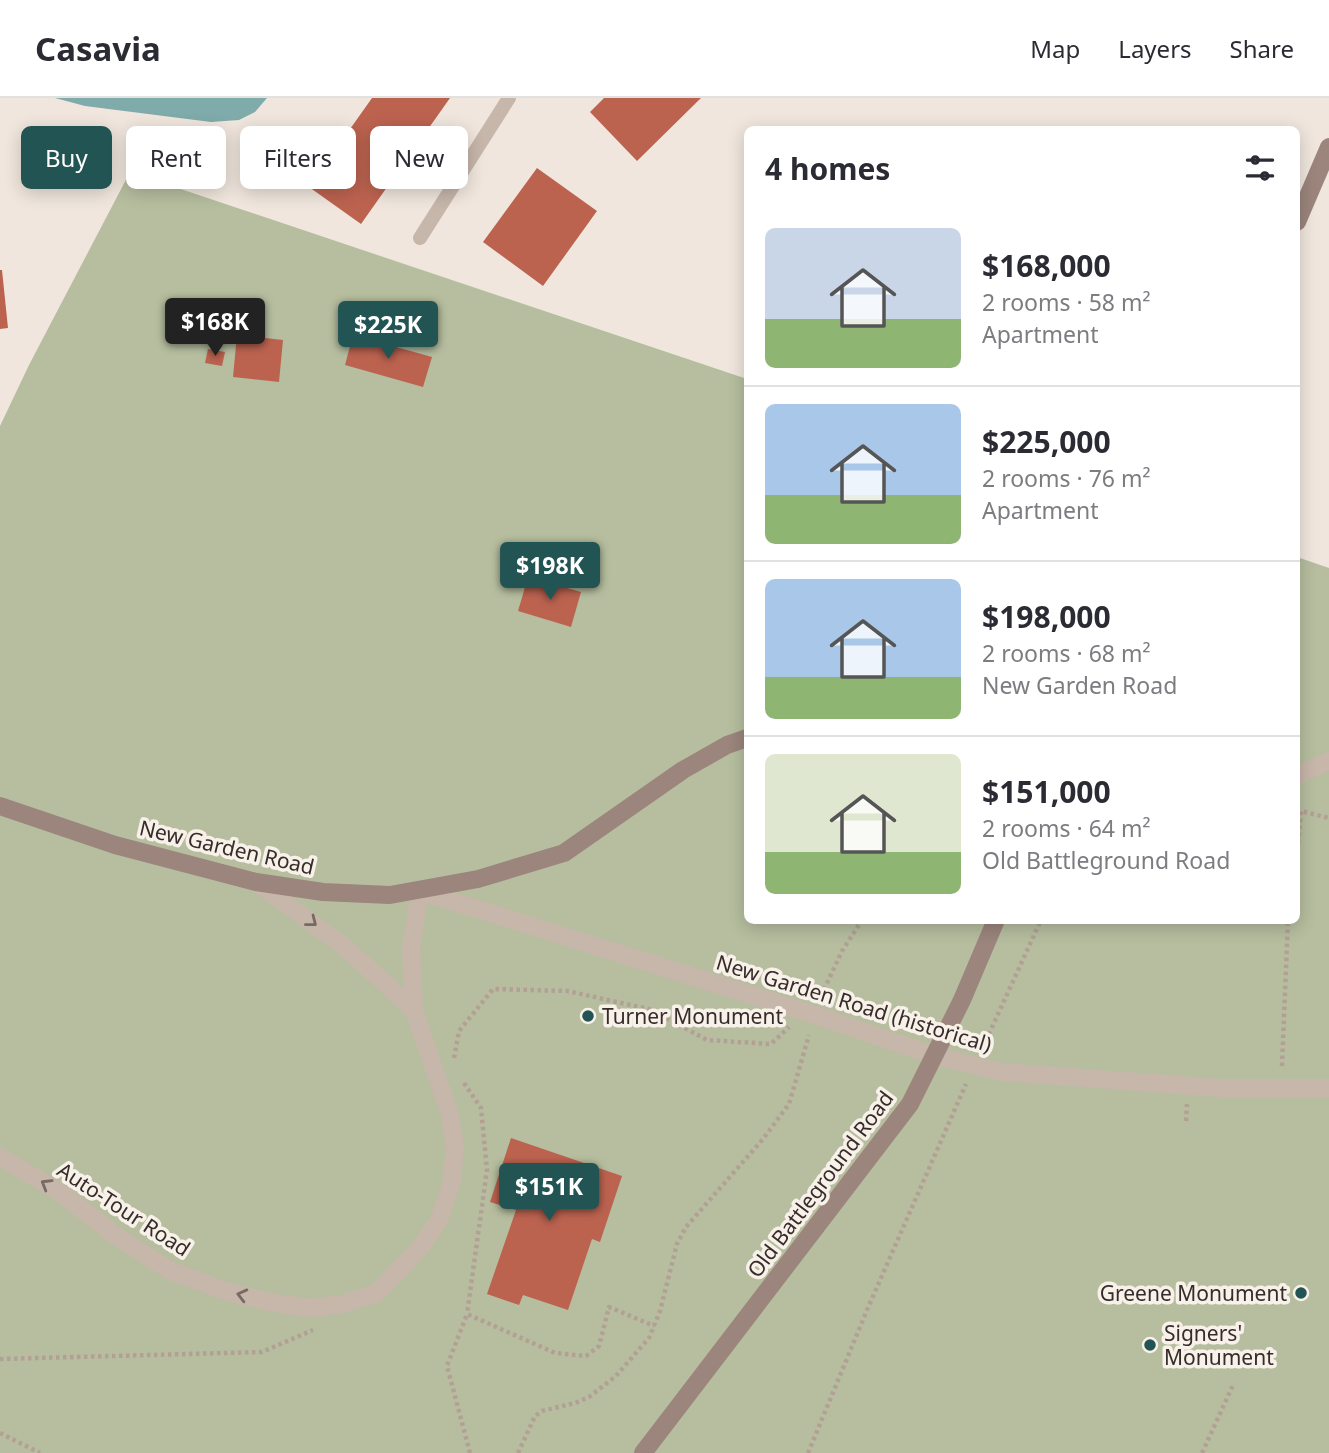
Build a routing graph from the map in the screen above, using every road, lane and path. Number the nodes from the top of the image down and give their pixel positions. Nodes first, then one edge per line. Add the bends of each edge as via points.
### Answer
1 (509, 98) edge
2 (1329, 147) edge
3 (1300, 215) edge
4 (420, 237) dead end
5 (744, 739) edge
6 (1329, 761) edge
7 (1300, 774) edge
8 (0, 806) edge
9 (1329, 818) edge
10 (1300, 823) edge
11 (256, 882) junction
12 (420, 891) junction
13 (859, 924) edge
14 (994, 924) edge
15 (1039, 924) edge
16 (1288, 924) edge
17 (414, 1010) junction
18 (810, 1013) junction
19 (983, 1049) dead end
20 (936, 1056) junction
21 (452, 1066) dead end
22 (459, 1076) dead end
23 (965, 1087) dead end
24 (1281, 1088) junction
25 (1329, 1088) edge
26 (1188, 1101) dead end
27 (1186, 1121) dead end
28 (0, 1157) edge
29 (467, 1314) junction
30 (654, 1326) junction
31 (313, 1330) dead end
32 (0, 1359) edge
33 (1233, 1385) dead end
34 (0, 1433) edge
35 (40, 1453) edge
36 (470, 1453) edge
37 (519, 1453) edge
38 (643, 1453) edge
39 (808, 1453) edge
40 (1202, 1453) edge

1 - 4 lane
2 - 3 street
5 - 12 street, New Garden Road via 683,770 564,853 478,880
6 - 7 street
8 - 11 street, New Garden Road via 115,845
9 - 10 path via 1301,811
11 - 12 street, New Garden Road via 357,895
11 -> 17 street via 345,947
12 - 17 street via 411,947
12 - 18 street, New Garden Road (historical)
13 - 18 path
14 - 20 street, Old Battleground Road
15 - 19 path
16 - 24 path
17 -> 28 street, Auto-Tour Road via 450,1115 455,1145 452,1181 439,1220 419,1249 377,1293 309,1308 228,1292 169,1270 58,1191
18 - 20 street, New Garden Road (historical)
18 - 21 path via 771,1044 707,1040 649,1009 567,991 493,989 459,1031
18 - 30 path via 789,1104 686,1227
20 - 24 street, New Garden Road (historical) via 1002,1072
20 - 38 street, Old Battleground Road via 878,1149
22 - 29 path via 481,1108 486,1170
23 - 39 path
24 - 25 street, New Garden Road (historical)
26 - 27 path
29 - 30 path via 555,1353 586,1356 599,1346 609,1307
29 - 36 path via 447,1366
30 - 37 path via 628,1364 604,1386 575,1403 535,1416
31 - 32 path via 262,1352
33 - 40 path
34 - 35 path

